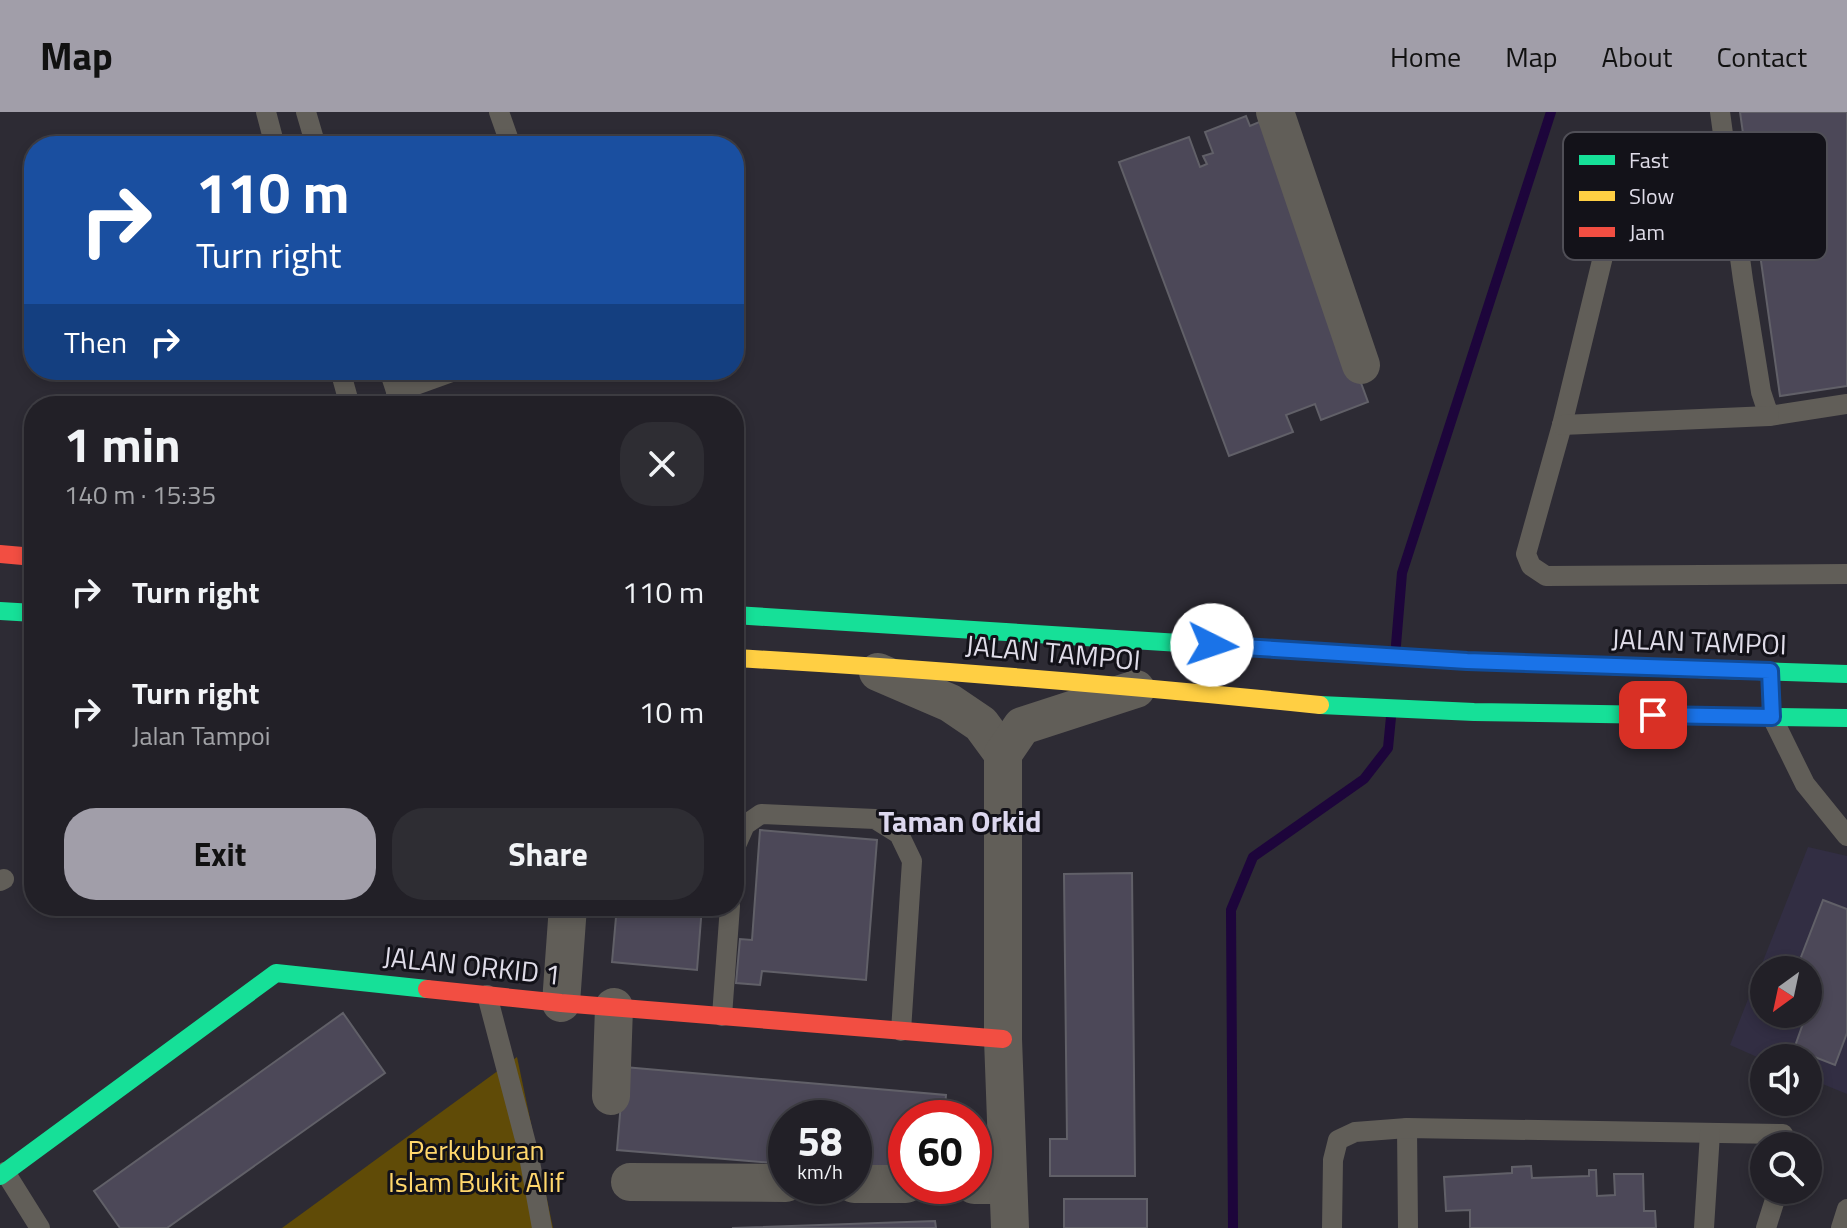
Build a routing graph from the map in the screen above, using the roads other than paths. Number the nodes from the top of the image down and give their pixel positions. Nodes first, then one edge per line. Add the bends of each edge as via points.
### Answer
1 (266, 112) edge
2 (306, 112) edge
3 (499, 112) edge
4 (1275, 112) edge
5 (1720, 112) edge
6 (1723, 132) edge
7 (272, 136) edge
8 (313, 136) edge
9 (507, 136) edge
10 (1602, 260) edge
11 (1740, 260) edge
12 (1361, 365) dead end
13 (437, 380) edge
14 (404, 396) edge
15 (1847, 404) edge
16 (1769, 416) junction
17 (1562, 425) junction
18 (0, 554) edge
19 (24, 556) edge
20 (1847, 574) edge
21 (0, 611) edge
22 (24, 612) edge
23 (744, 616) edge
24 (744, 659) edge
25 (863, 665) junction
26 (1847, 674) edge
27 (1143, 687) junction
28 (1771, 694) junction
29 (1847, 718) edge
30 (1003, 754) junction
31 (744, 827) edge
32 (1847, 836) edge
33 (567, 916) edge
34 (729, 916) edge
35 (487, 995) junction
36 (561, 1003) junction
37 (614, 1007) junction
38 (722, 1016) junction
39 (901, 1031) junction
40 (1003, 1039) junction
41 (611, 1096) dead end
42 (1407, 1128) junction
43 (1710, 1133) junction
44 (1750, 1134) edge
45 (992, 1173) edge
46 (2, 1174) edge
47 (630, 1182) dead end
48 (768, 1183) edge
49 (992, 1187) edge
50 (1774, 1204) edge
51 (1847, 1209) edge
52 (40, 1228) edge
53 (542, 1228) edge
54 (1010, 1228) edge
55 (1332, 1228) edge
56 (1408, 1228) edge
57 (1704, 1228) edge
58 (1766, 1228) edge
59 (1841, 1228) edge

1 - 7 lane
2 - 8 lane
3 - 9 lane
4 - 12 street
5 - 6 lane
10 - 17 lane
11 - 16 lane
13 - 14 lane
15 - 16 lane
16 - 17 lane
17 - 20 lane via 1526,554 1531,566 1546,576
18 - 19 main road
21 - 22 main road
23 - 28 main road, JALAN TAMPOI via 1467,661
24 - 25 main road, JALAN TAMPOI
25 - 27 main road, JALAN TAMPOI
25 - 30 street via 950,703 981,724
26 - 28 main road, JALAN TAMPOI
27 - 28 main road, JALAN TAMPOI via 1330,706 1474,712
27 - 30 street via 1022,726
28 - 29 main road, JALAN TAMPOI
28 - 32 lane via 1805,784
30 - 40 street
31 - 39 lane via 761,814 875,819 899,834 912,861
33 - 36 street
34 - 38 lane
35 - 36 main road, JALAN ORKID 1
35 - 46 main road, JALAN ORKID 1 via 276,973
35 - 53 lane via 528,1151
36 - 37 main road, JALAN ORKID 1
37 - 38 main road, JALAN ORKID 1
37 - 41 street
38 - 39 main road, JALAN ORKID 1
39 - 40 main road, JALAN ORKID 1
40 - 45 street
42 - 43 lane
42 - 55 lane via 1355,1132 1338,1140
42 - 56 lane
43 - 44 lane
43 - 57 lane
46 - 52 lane
47 - 48 street
49 - 54 street
50 - 58 lane
51 - 59 lane

